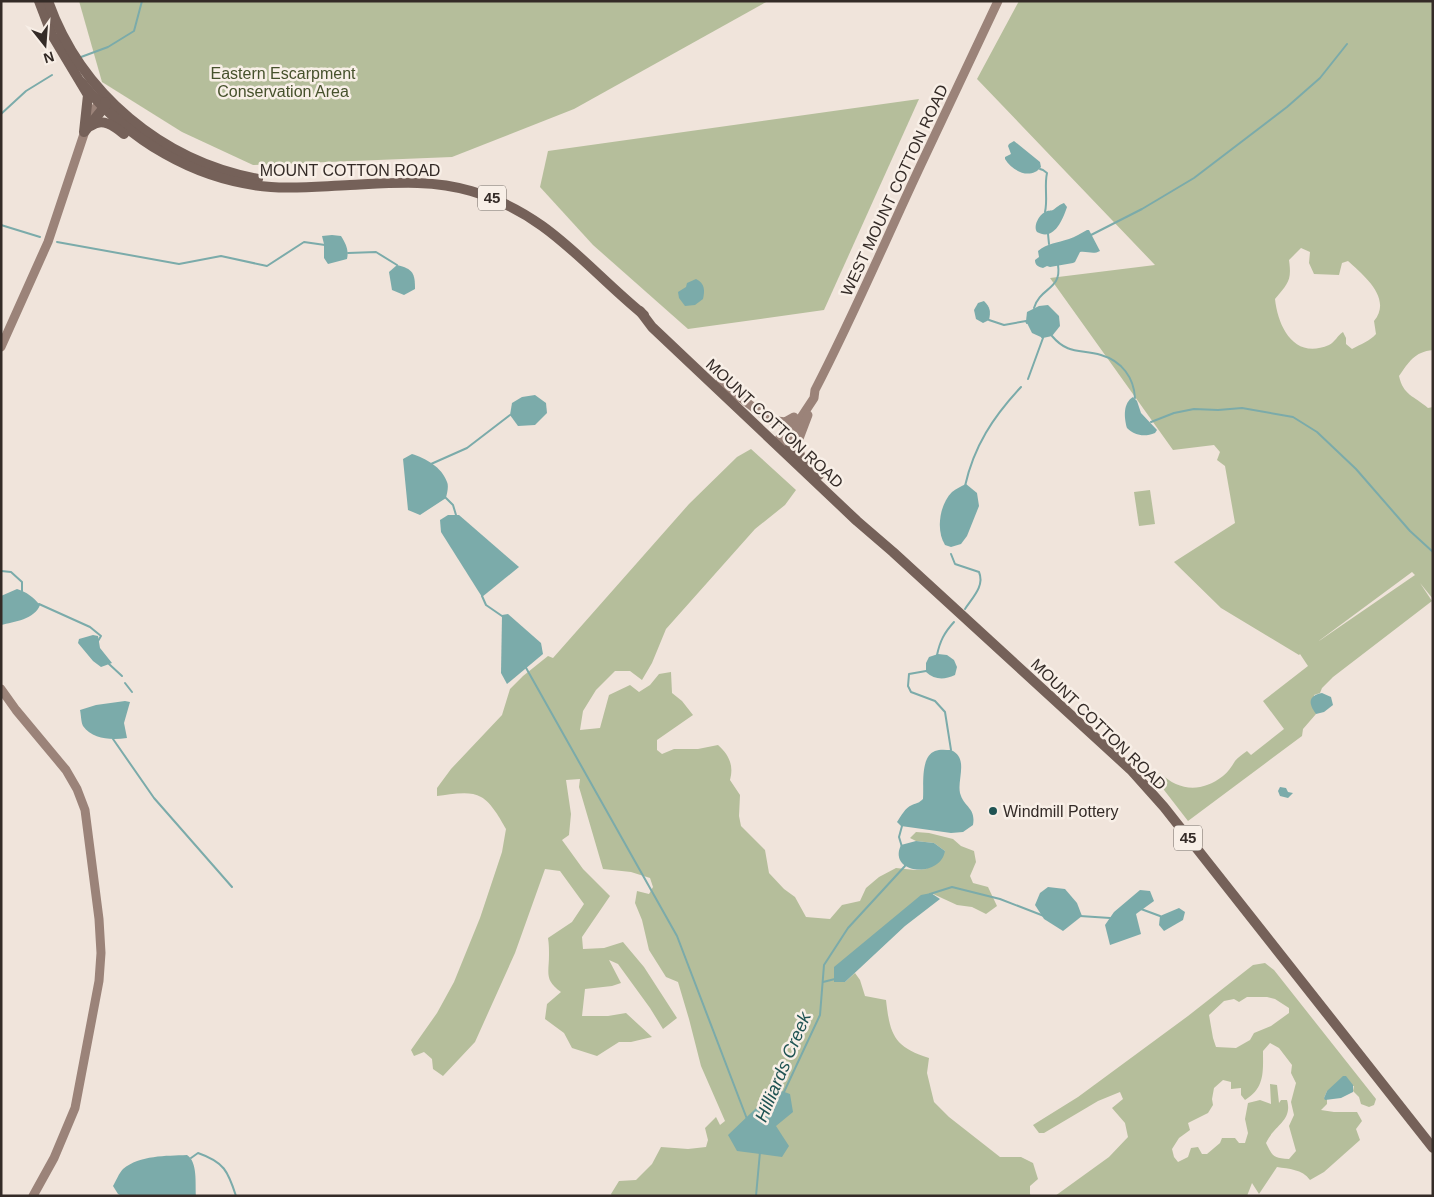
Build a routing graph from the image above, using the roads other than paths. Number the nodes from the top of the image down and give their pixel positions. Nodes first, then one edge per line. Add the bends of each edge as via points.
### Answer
1 (39, 1) edge
2 (44, 1) edge
3 (48, 1) edge
4 (998, 1) edge
5 (81, 82) junction
6 (103, 104) junction
7 (116, 107) junction
8 (85, 133) junction
9 (191, 168) junction
10 (306, 187) junction
11 (640, 311) junction
12 (1, 347) edge
13 (720, 382) junction
14 (814, 394) junction
15 (794, 417) junction
16 (780, 443) junction
17 (806, 462) junction
18 (893, 552) junction
19 (1, 690) edge
20 (1433, 1148) edge
21 (33, 1196) edge

1 - 5 main road via 52,34
2 - 6 main road via 68,52
3 - 7 main road via 77,59
4 - 14 main road, WEST MOUNT COTTON ROAD
5 - 6 main road, MOUNT COTTON ROAD / 45
5 - 8 main road via 88,98
6 - 7 main road
6 - 8 main road
6 - 9 main road, MOUNT COTTON ROAD / 45 via 144,141
7 - 10 main road via 158,140 200,162 250,178
8 - 9 main road via 97,122 109,124 155,156
8 - 12 main road via 48,242
9 - 10 main road, MOUNT COTTON ROAD / 45 via 243,183
10 - 11 main road, MOUNT COTTON ROAD / 45 via 416,183 452,186 486,196 542,225
11 - 13 main road, MOUNT COTTON ROAD / 45
11 - 16 main road, MOUNT COTTON ROAD / 45 via 652,327
13 - 15 main road via 770,420 785,422
13 - 16 main road, MOUNT COTTON ROAD / 45
14 - 15 main road via 808,397
14 - 16 main road
14 - 17 main road via 797,444
15 - 16 main road
16 - 17 main road, MOUNT COTTON ROAD / 45
16 - 18 main road, MOUNT COTTON ROAD / 45 via 857,521
17 - 18 main road, MOUNT COTTON ROAD
18 - 20 main road, MOUNT COTTON ROAD / 45 via 1131,770 1170,814
19 - 21 main road via 66,770 77,789 85,810 99,919 99,981 75,1108 54,1158

